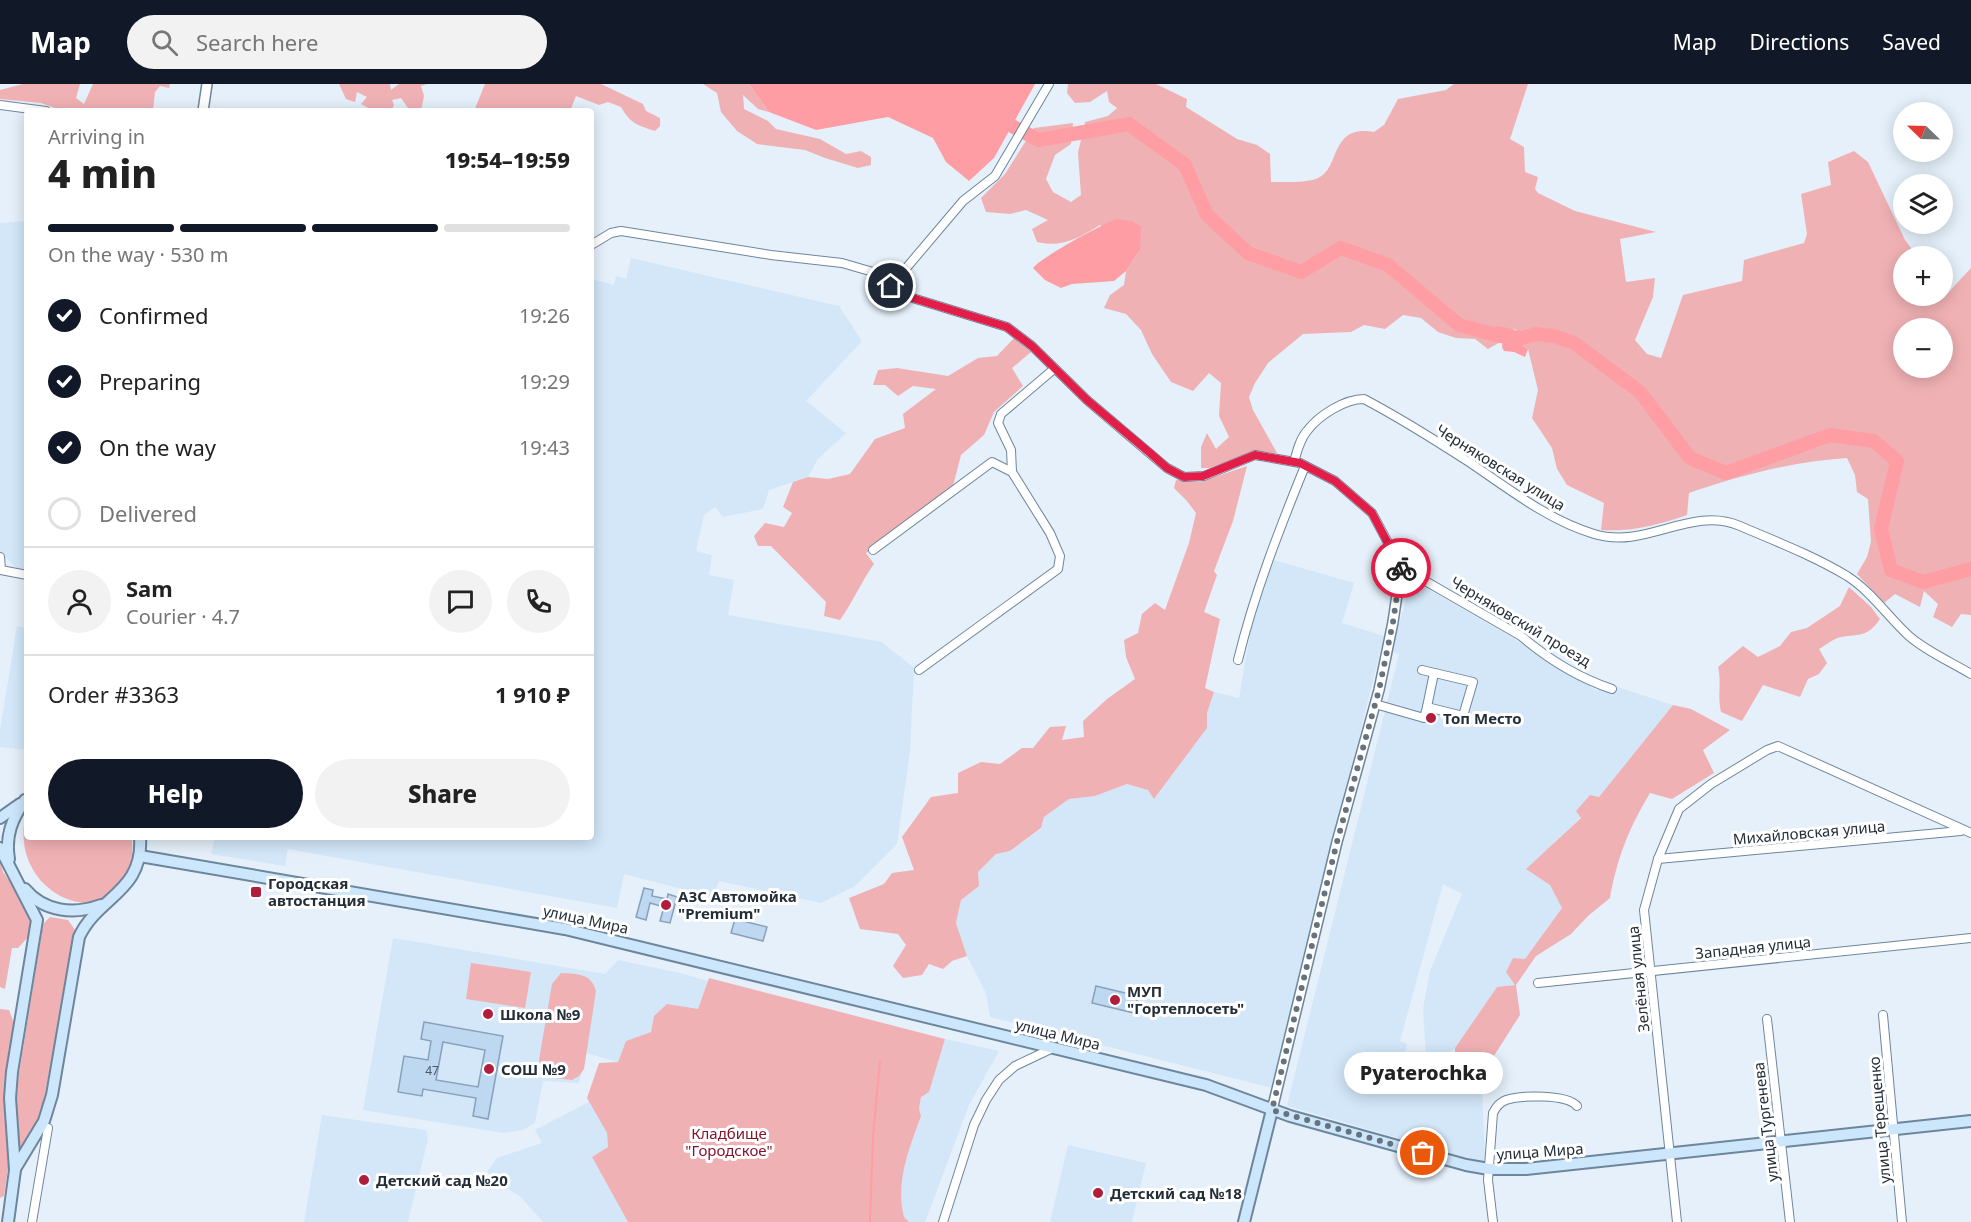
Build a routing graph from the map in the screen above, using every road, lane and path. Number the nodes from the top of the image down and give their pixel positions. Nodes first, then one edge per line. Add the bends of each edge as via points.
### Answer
1 (207, 84) edge
2 (1049, 84) edge
3 (0, 105) edge
4 (24, 108) edge
5 (203, 108) edge
6 (594, 244) edge
7 (891, 286) junction
8 (1054, 369) junction
9 (1294, 462) junction
10 (1305, 466) junction
11 (1012, 472) junction
12 (873, 550) dead end
13 (0, 557) edge
14 (1401, 567) junction
15 (24, 574) edge
16 (1238, 660) dead end
17 (919, 670) dead end
18 (1422, 670) dead end
19 (1434, 673) junction
20 (1971, 674) edge
21 (1612, 689) dead end
22 (1375, 704) junction
23 (1427, 707) junction
24 (24, 800) edge
25 (24, 802) edge
26 (0, 818) edge
27 (1962, 831) junction
28 (1971, 833) edge
29 (140, 840) edge
30 (0, 848) edge
31 (140, 856) junction
32 (1658, 859) junction
33 (11, 866) junction
34 (17, 879) junction
35 (105, 904) junction
36 (1971, 938) edge
37 (1650, 970) junction
38 (1538, 982) dead end
39 (1883, 1015) dead end
40 (1767, 1019) dead end
41 (1053, 1048) junction
42 (1577, 1106) dead end
43 (1272, 1110) junction
44 (1971, 1122) edge
45 (48, 1128) dead end
46 (1894, 1131) junction
47 (1782, 1143) junction
48 (1671, 1154) junction
49 (1489, 1169) junction
50 (15, 1170) junction
51 (8, 1222) edge
52 (32, 1222) edge
53 (943, 1222) edge
54 (1244, 1222) edge
55 (1493, 1222) edge
56 (1677, 1222) edge
57 (1790, 1222) edge
58 (1902, 1222) edge

1 - 5 street
2 - 7 street via 995,176 963,201
3 - 4 street
6 - 7 street via 621,231 842,264 873,272
7 - 8 street via 906,296 1007,327
8 - 9 street via 1167,468 1184,477 1203,476 1255,455
8 - 11 street via 1001,414 998,423 1011,450
9 - 10 street
9 - 20 street, Черняковская улица via 1307,430 1353,399 1364,399 1559,521 1596,535 1629,539 1712,518 1737,525 1848,577 1910,637
10 - 14 street via 1335,481 1372,513
10 - 16 street via 1249,617
11 - 12 street via 992,462
11 - 17 street via 1050,533 1060,556 1058,569
13 - 15 street via 2,570
14 - 21 street, Черняковский проезд via 1521,636 1568,669
14 - 22 street
18 - 19 street
19 - 23 street
19 - 23 street via 1473,682 1462,716
22 - 23 street via 1424,718
22 - 43 street
24 - 26 main road
25 - 33 main road via 9,831
27 - 28 street
27 - 32 street, Михайловская улица
27 - 32 street, Зелёная улица via 1778,746 1711,784 1679,809
29 - 31 main road
30 - 33 main road
31 - 35 main road via 121,892
31 - 41 main road, улица Мира via 565,929
32 - 37 street, Зелёная улица via 1644,910
33 - 34 main road
34 - 35 main road via 34,898 56,909 81,911
34 - 50 main road via 36,920 12,1072
35 - 50 main road via 85,923 79,937 52,1095 44,1121
36 - 37 street, Западная улица
37 - 38 street, Западная улица
37 - 48 street, Зелёная улица
39 - 46 street, улица Терещенко
40 - 47 street, улица Тургенева
41 - 43 main road, улица Мира via 1206,1085
41 - 53 street via 1015,1066 999,1080 986,1100 974,1125
42 - 49 street via 1566,1098 1552,1097 1505,1100 1498,1105 1493,1113
43 - 49 main road, улица Мира
43 - 54 main road
44 - 46 main road, улица Мира
45 - 52 street
46 - 47 main road, улица Мира
46 - 58 street, улица Терещенко
47 - 48 main road, улица Мира
47 - 57 street, улица Тургенева
48 - 49 main road, улица Мира via 1526,1169
48 - 56 street, Зелёная улица
49 - 55 street
50 - 51 main road

